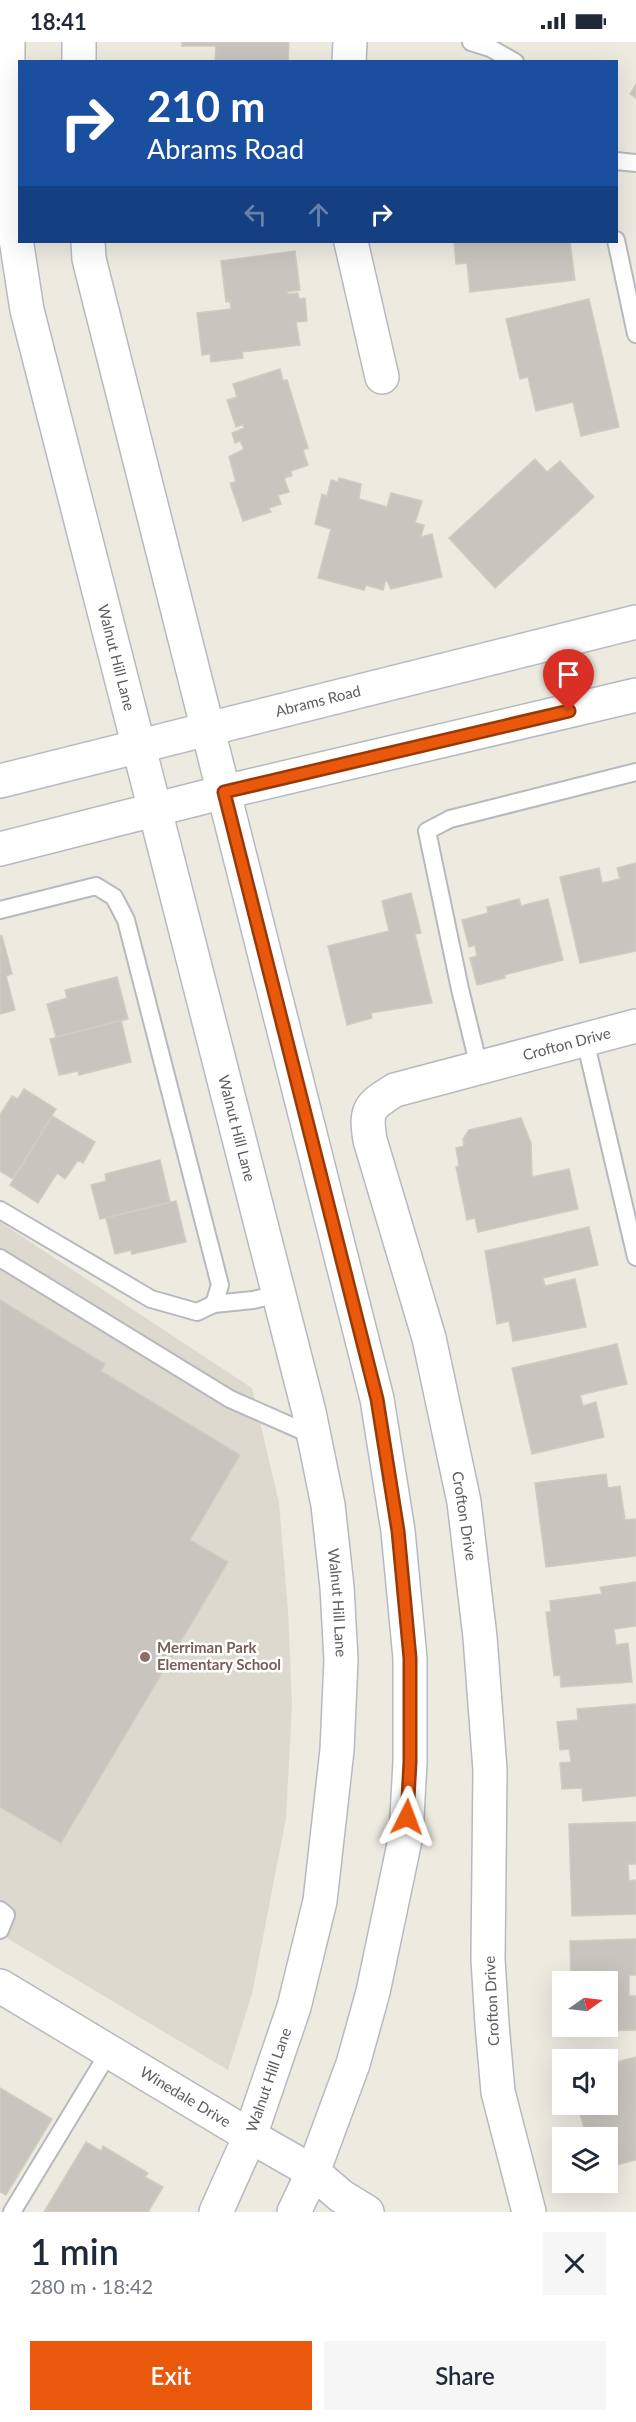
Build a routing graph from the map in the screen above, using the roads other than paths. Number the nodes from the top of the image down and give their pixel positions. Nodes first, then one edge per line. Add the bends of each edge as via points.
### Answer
1 (8, 42) edge
2 (79, 42) edge
3 (350, 42) edge
4 (471, 42) edge
5 (79, 60) edge
6 (349, 60) edge
7 (511, 60) edge
8 (9, 137) edge
9 (618, 161) edge
10 (636, 163) edge
11 (88, 243) edge
12 (351, 243) edge
13 (617, 243) edge
14 (636, 334) edge
15 (382, 377) dead end
16 (636, 622) edge
17 (636, 695) edge
18 (208, 729) junction
19 (139, 746) junction
20 (636, 772) edge
21 (0, 781) edge
22 (224, 792) junction
23 (155, 809) junction
24 (0, 849) edge
25 (0, 910) edge
26 (636, 1026) edge
27 (585, 1040) junction
28 (479, 1067) junction
29 (0, 1210) edge
30 (636, 1257) edge
31 (0, 1258) edge
32 (279, 1293) junction
33 (214, 1304) junction
34 (314, 1436) junction
35 (0, 1910) edge
36 (0, 1930) edge
37 (0, 1986) edge
38 (109, 2052) junction
39 (250, 2136) junction
40 (312, 2172) junction
41 (12, 2212) edge
42 (216, 2212) edge
43 (294, 2212) edge
44 (367, 2212) edge
45 (529, 2212) edge

1 - 8 main road, Walnut Hill Lane
2 - 5 main road
3 - 6 main road
4 - 7 lane
8 - 19 main road, Walnut Hill Lane via 14,226 27,310
9 - 10 lane
11 - 18 main road
12 - 15 main road
13 - 14 lane
16 - 18 main road, Abrams Road
17 - 22 main road
18 - 19 main road, Abrams Road
18 - 22 main road
19 - 21 main road, Abrams Road
19 - 23 main road, Walnut Hill Lane
20 - 28 lane via 450,819 427,831
22 - 23 main road
22 - 40 main road via 377,1399 398,1531 410,1658 406,1835 356,2053
23 - 24 main road
23 - 32 main road, Walnut Hill Lane
25 - 33 lane via 96,886 114,897 126,920 220,1286
26 - 27 main road, Crofton Drive
27 - 28 main road, Crofton Drive
27 - 30 lane
28 - 45 main road, Crofton Drive via 395,1090 376,1102 366,1118 429,1338 465,1502 490,1770 488,1959 498,2092
29 - 33 lane via 151,1299 197,1312
31 - 34 lane via 230,1399
32 - 33 lane
32 - 34 main road, Walnut Hill Lane
34 - 39 main road, Walnut Hill Lane via 328,1505 337,1587 341,1660 338,1750 320,1901 294,2007
35 - 36 lane via 6,1915
37 - 38 main road, Winedale Drive
38 - 39 main road, Winedale Drive
38 - 41 lane
39 - 40 main road, Winedale Drive
39 - 42 main road, Walnut Hill Lane
40 - 43 main road
40 - 44 main road, Winedale Drive

